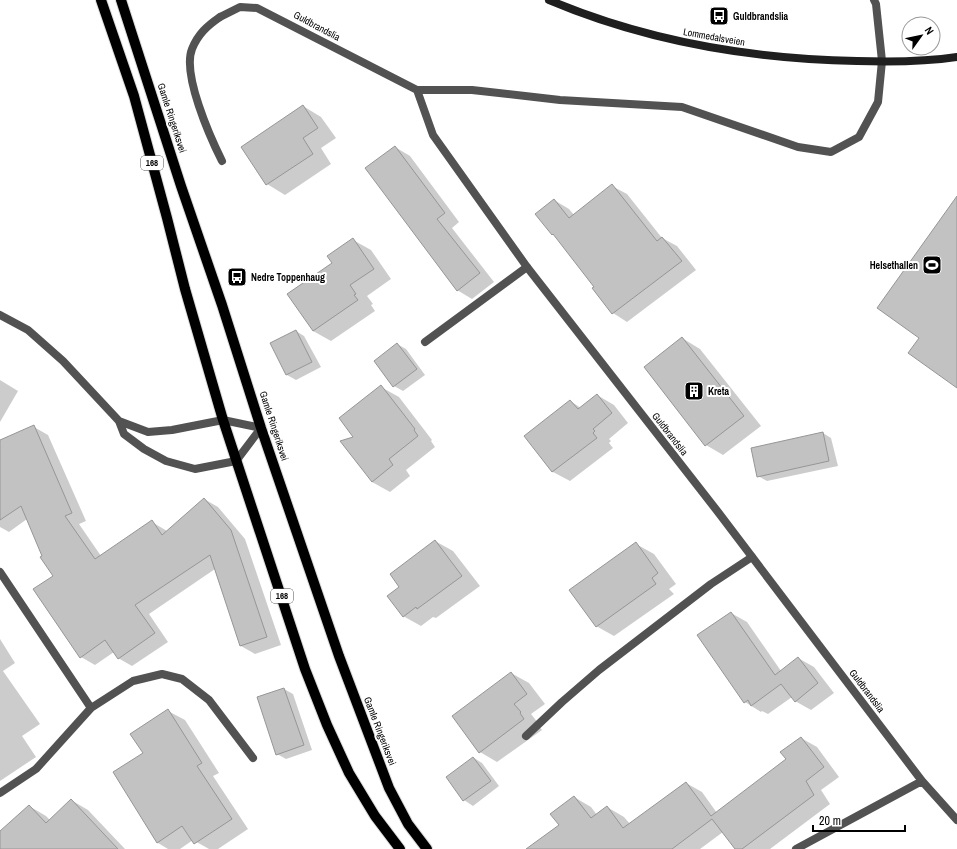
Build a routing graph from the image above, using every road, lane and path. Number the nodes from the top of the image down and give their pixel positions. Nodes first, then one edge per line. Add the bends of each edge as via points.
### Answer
1 (101, 0) edge
2 (121, 0) edge
3 (549, 0) edge
4 (874, 0) edge
5 (957, 57) edge
6 (882, 62) junction
7 (417, 90) junction
8 (222, 161) dead end
9 (527, 267) junction
10 (0, 315) edge
11 (425, 342) dead end
12 (223, 420) junction
13 (119, 421) junction
14 (261, 428) junction
15 (236, 461) junction
16 (752, 557) junction
17 (0, 572) edge
18 (91, 708) junction
19 (526, 736) dead end
20 (253, 758) dead end
21 (922, 781) junction
22 (0, 794) edge
23 (957, 820) edge
24 (400, 849) edge
25 (427, 849) edge
26 (796, 849) edge

1 - 12 main road, 168 via 134,96
2 - 14 main road, Gamle Ringeriksvei / 168
3 - 6 main road, Lommedalsveien via 632,29 720,49 783,57
4 - 6 street
5 - 6 main road, Lommedalsveien
6 - 7 street, Guldbrandslia via 878,102 859,137 831,152 798,147 682,107 560,100 472,90
7 - 8 street, Guldbrandslia via 257,8 240,7 204,29 191,50 189,60 199,106
7 - 9 street, Guldbrandslia via 433,135
9 - 11 street
9 - 16 street, Guldbrandslia
10 - 13 street via 28,330 64,361
12 - 13 street via 148,432
12 - 14 street
12 - 15 main road, 168
13 - 15 street via 124,434 166,461 195,469
14 - 15 street
14 - 25 main road, Gamle Ringeriksvei / 168 via 360,716 398,807
15 - 24 main road, 168 via 305,669 327,725 358,789
16 - 19 street via 711,584 600,670
16 - 21 street, Guldbrandslia
17 - 18 street
18 - 20 street via 133,681 162,674 182,679 209,700
18 - 22 street via 36,769
21 - 23 street, Guldbrandslia
21 - 26 street

